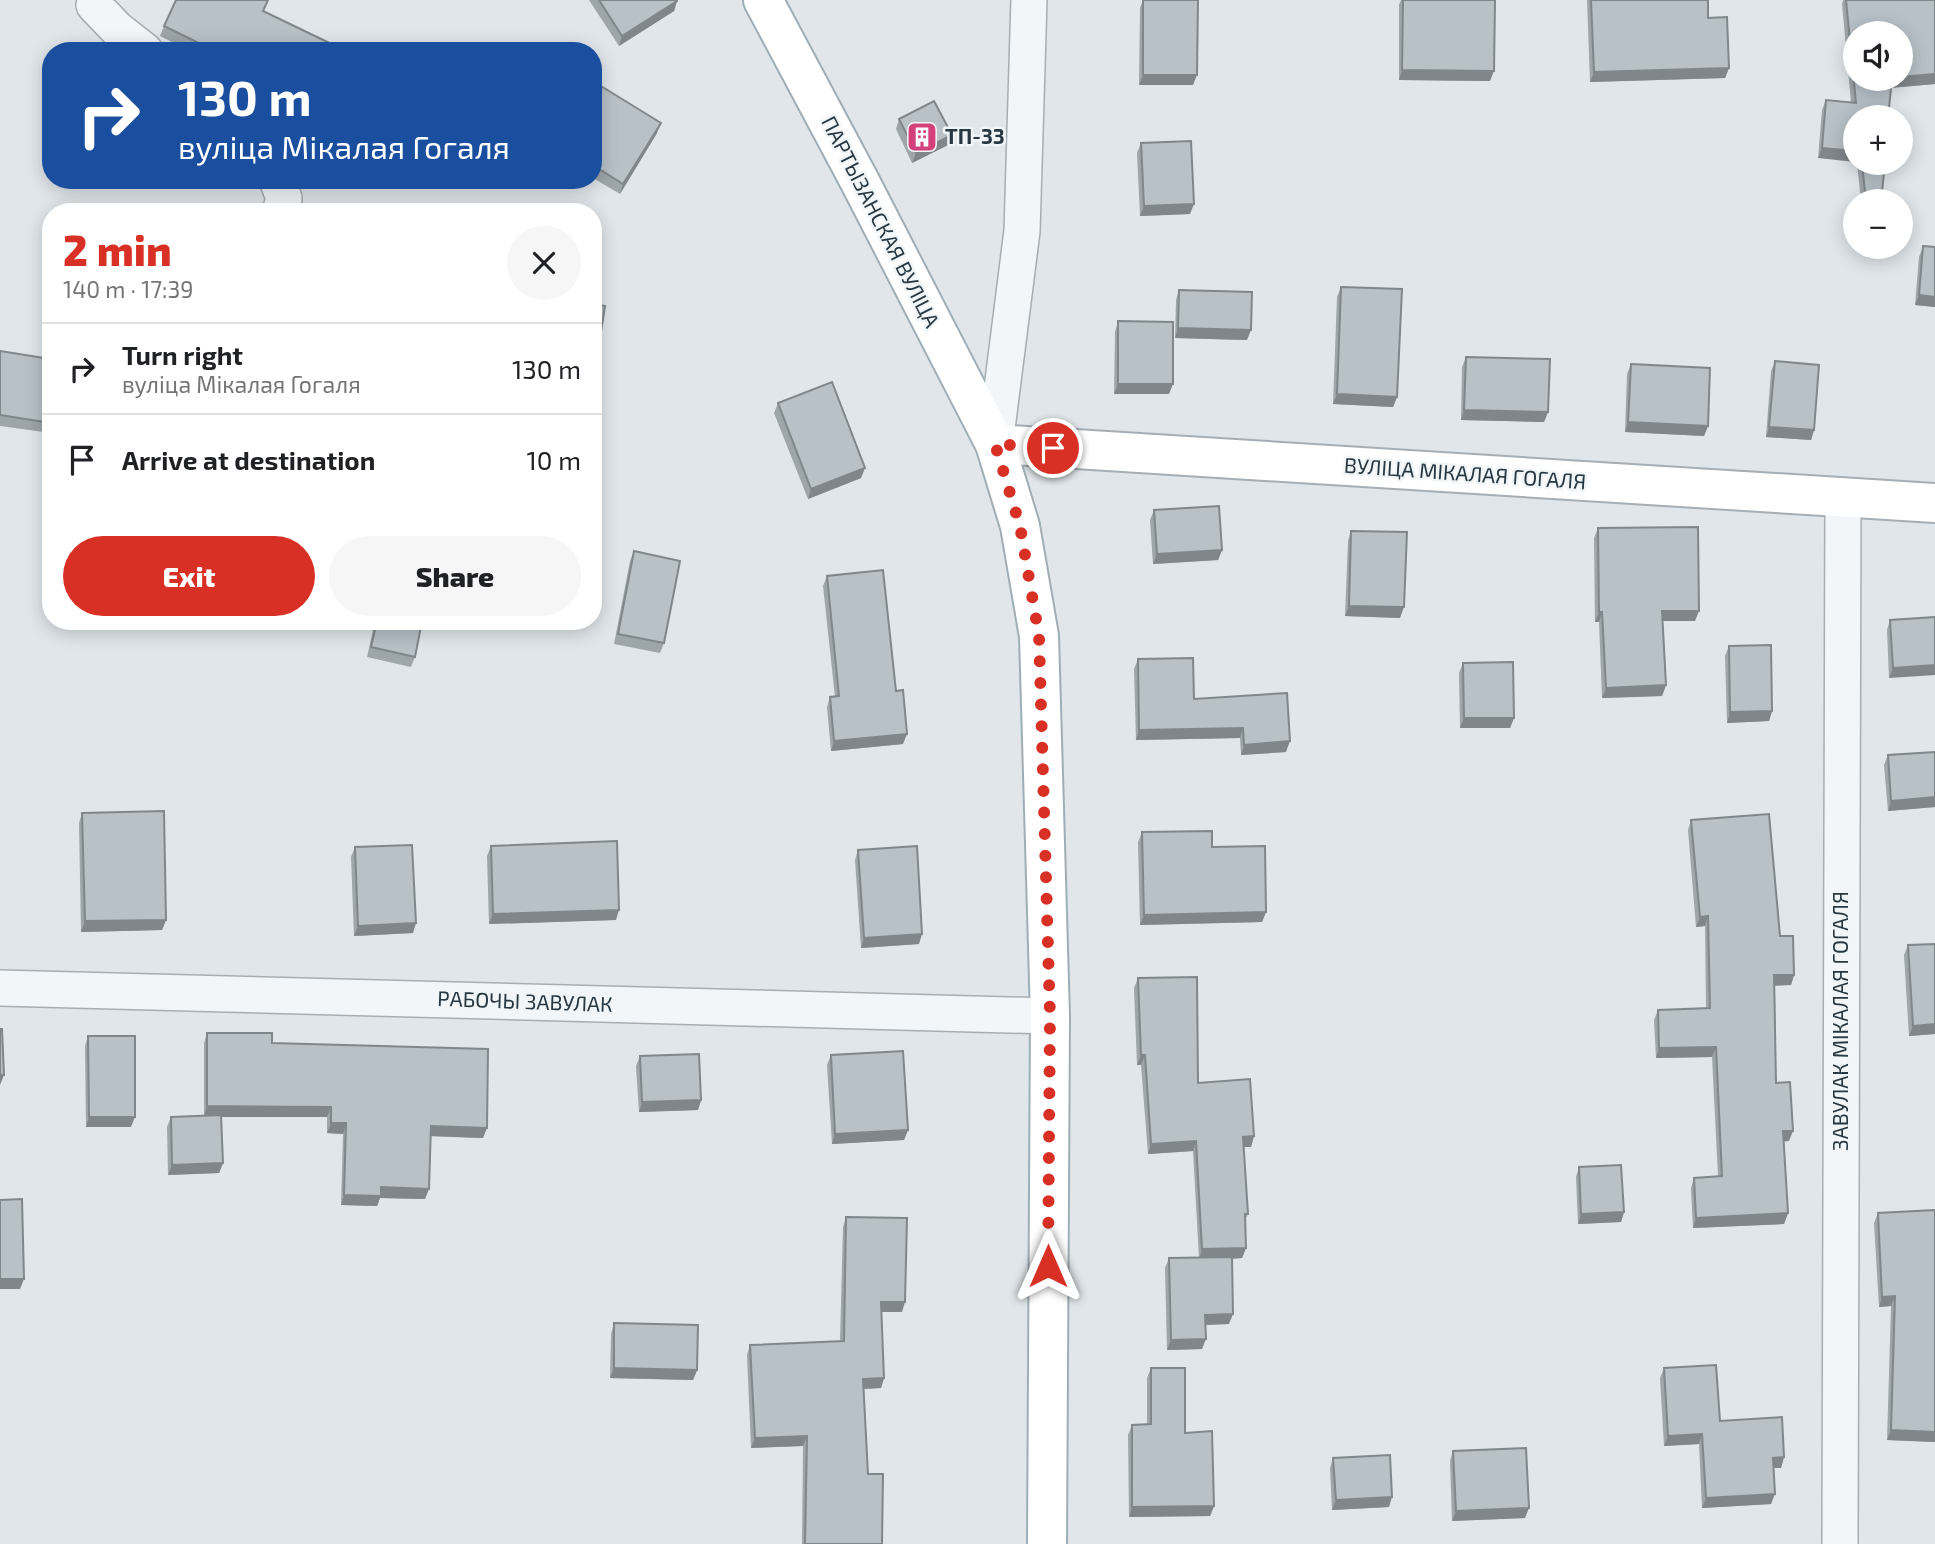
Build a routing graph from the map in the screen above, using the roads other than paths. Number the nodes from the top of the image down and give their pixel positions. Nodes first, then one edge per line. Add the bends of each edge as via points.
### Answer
1 (96, 0) edge
2 (763, 0) edge
3 (1029, 0) edge
4 (134, 42) edge
5 (995, 444) junction
6 (1843, 497) junction
7 (1935, 503) edge
8 (0, 988) edge
9 (1050, 1016) junction
10 (1047, 1544) edge
11 (1840, 1544) edge

1 - 4 street via 94,5
2 - 5 main road, ПАРТЫЗАНСКАЯ ВУЛІЦА
3 - 5 street via 1022,231
5 - 6 main road, ВУЛІЦА МІКАЛАЯ ГОГАЛЯ
5 - 9 main road, ПАРТЫЗАНСКАЯ ВУЛІЦА via 1020,526 1039,636
6 - 7 main road, ВУЛІЦА МІКАЛАЯ ГОГАЛЯ
6 - 11 street, ЗАВУЛАК МІКАЛАЯ ГОГАЛЯ
8 - 9 street, РАБОЧЫ ЗАВУЛАК
9 - 10 main road, ПАРТЫЗАНСКАЯ ВУЛІЦА

